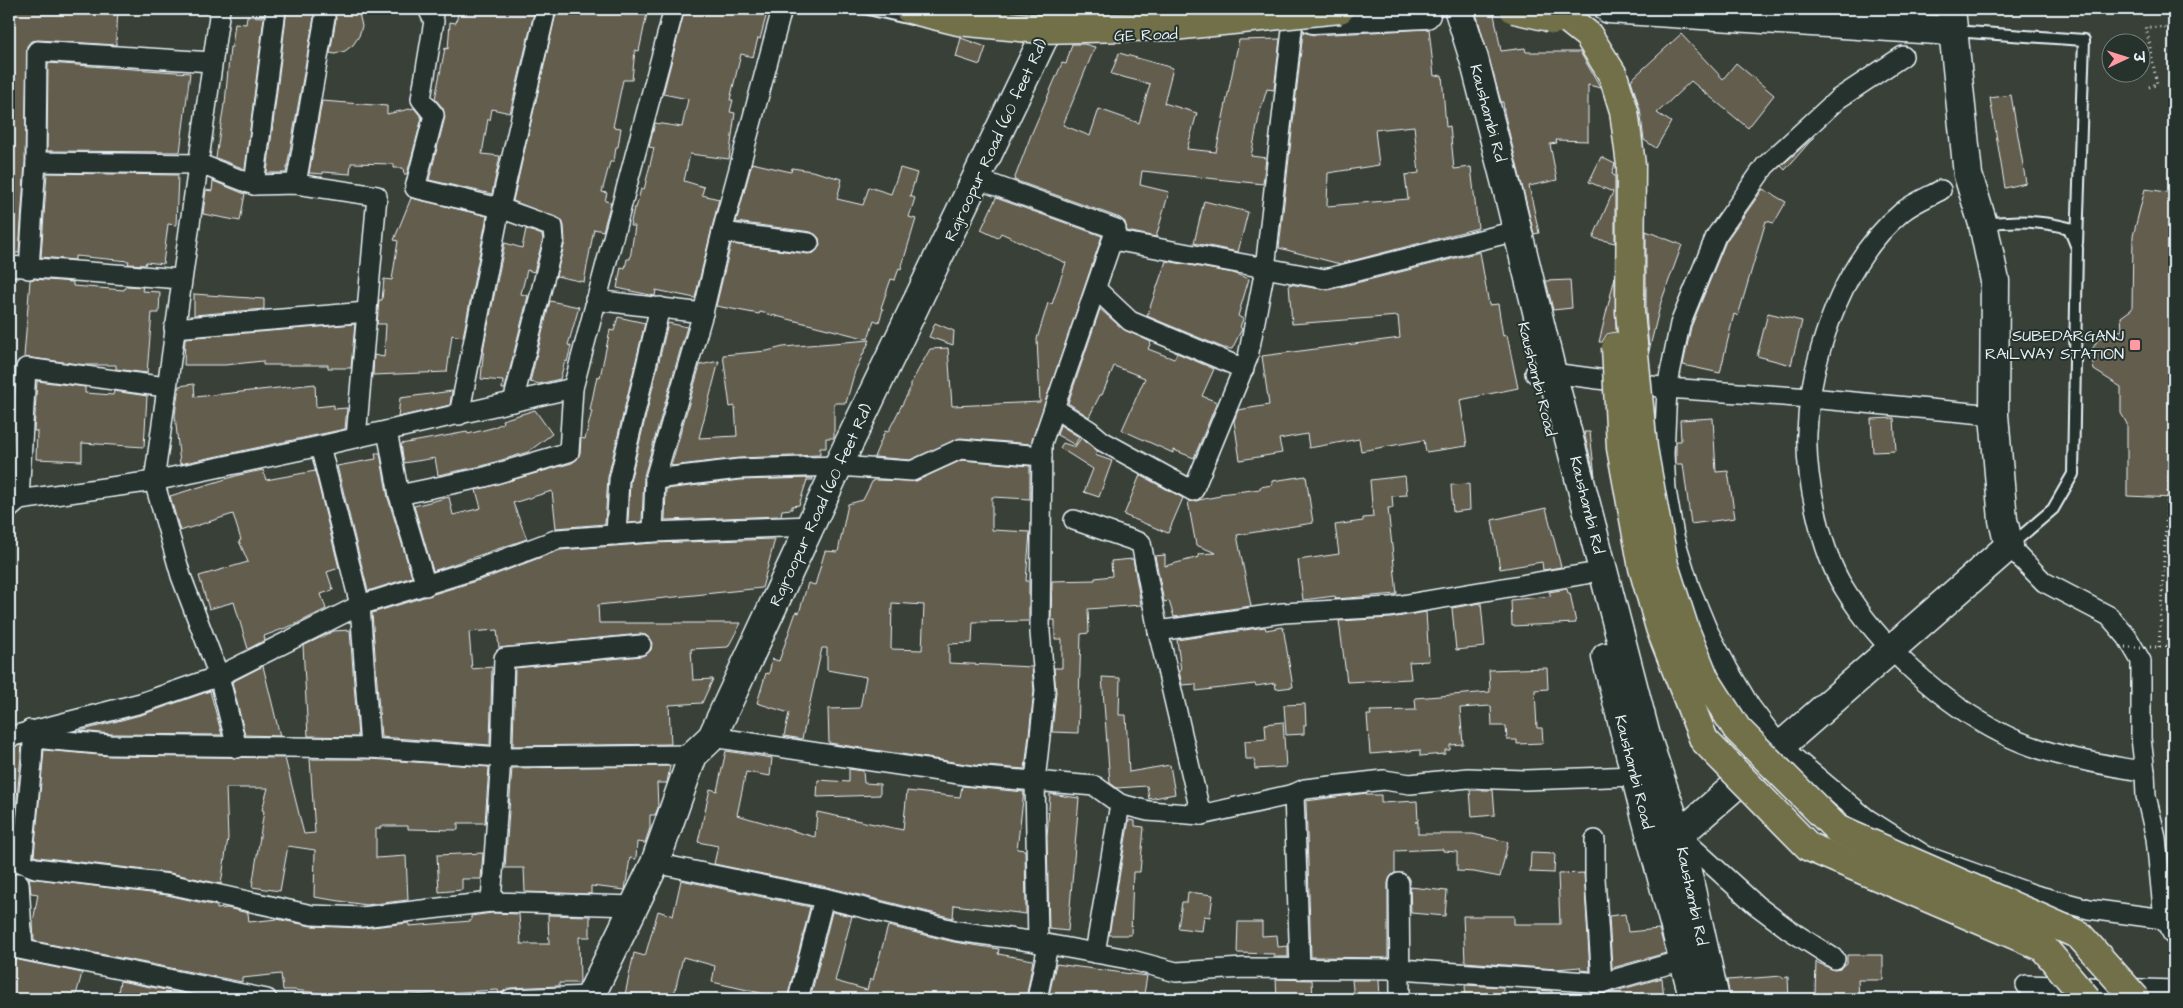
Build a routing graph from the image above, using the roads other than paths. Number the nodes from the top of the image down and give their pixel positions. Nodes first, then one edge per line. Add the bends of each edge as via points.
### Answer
1 (220, 9) edge
2 (276, 9) edge
3 (324, 9) edge
4 (428, 9) edge
5 (546, 9) edge
6 (674, 9) edge
7 (782, 9) edge
8 (868, 9) edge
9 (908, 9) edge
10 (959, 9) edge
11 (1211, 9) edge
12 (1340, 9) edge
13 (1514, 9) edge
14 (1538, 9) edge
15 (1609, 9) edge
16 (1448, 11) edge
17 (1283, 15) edge
18 (1053, 16) edge
19 (1952, 20) edge
20 (1903, 56) dead end
21 (212, 62) junction
22 (36, 162) junction
23 (200, 164) junction
24 (977, 179) junction
25 (296, 184) junction
26 (254, 185) junction
27 (1941, 190) dead end
28 (500, 208) junction
29 (1983, 224) junction
30 (722, 232) junction
31 (1504, 234) junction
32 (1113, 240) junction
33 (809, 243) dead end
34 (2076, 248) junction
35 (9, 266) edge
36 (29, 269) junction
37 (1265, 269) junction
38 (181, 280) junction
39 (1096, 289) junction
40 (596, 300) junction
41 (660, 307) junction
42 (367, 312) junction
43 (703, 313) junction
44 (174, 328) junction
45 (1244, 369) junction
46 (1544, 373) junction
47 (166, 388) junction
48 (573, 388) junction
49 (1667, 388) junction
50 (1810, 398) junction
51 (513, 402) junction
52 (1054, 408) junction
53 (459, 415) junction
54 (1994, 415) junction
55 (387, 431) junction
56 (356, 438) junction
57 (320, 446) junction
58 (1042, 456) junction
59 (838, 466) junction
60 (655, 479) junction
61 (154, 481) junction
62 (399, 495) junction
63 (14, 504) edge
64 (1074, 520) dead end
65 (811, 526) junction
66 (653, 532) junction
67 (616, 535) junction
68 (2009, 546) junction
69 (1586, 574) junction
70 (426, 586) junction
71 (360, 605) junction
72 (1158, 631) junction
73 (641, 645) dead end
74 (1891, 648) junction
75 (219, 676) junction
76 (30, 730) junction
77 (9, 737) edge
78 (703, 746) junction
79 (1780, 746) junction
80 (237, 748) junction
81 (370, 748) junction
82 (501, 757) junction
83 (2145, 772) junction
84 (1635, 776) junction
85 (1035, 780) junction
86 (1294, 794) junction
87 (1120, 804) junction
88 (1201, 815) junction
89 (1679, 835) junction
90 (1595, 840) dead end
91 (1652, 841) junction
92 (655, 863) junction
93 (19, 883) dead end
94 (1399, 883) dead end
95 (824, 898) junction
96 (491, 902) junction
97 (635, 906) junction
98 (2164, 919) junction
99 (2174, 936) edge
100 (1043, 944) junction
101 (16, 948) edge
102 (1095, 953) junction
103 (1835, 959) dead end
104 (1683, 960) junction
105 (1300, 970) junction
106 (1400, 970) junction
107 (1602, 983) junction
108 (2026, 985) dead end
109 (2174, 990) edge
110 (2101, 996) edge
111 (589, 997) edge
112 (267, 999) edge
113 (511, 999) edge
114 (798, 999) edge
115 (1037, 999) edge
116 (1400, 999) edge
117 (1694, 999) edge
118 (1715, 999) edge
119 (2136, 999) edge

1 - 21 street
2 - 26 street
3 - 25 street
4 - 28 street via 434,21 421,99 434,115 415,188
5 - 28 street
6 - 40 street
7 - 30 street
8 - 18 lane, GE Road via 950,28
9 - 12 main road, bridge via 958,21 1040,29 1173,26
10 - 17 main road via 1114,21
11 - 18 main road, GE Road
13 - 110 main road, bridge via 1548,17 1582,37 1611,97 1621,165 1614,313 1621,448 1645,576 1660,628 1704,740 1810,847 2043,947
14 - 119 main road, bridge via 1564,16 1588,35 1613,75 1624,111 1631,165 1630,312 1643,448 1664,565 1705,679 1737,729 1838,829 2079,935
15 - 19 main road
16 - 17 main road, GE Road via 1324,18
16 - 31 main road, Kaushambi Road
16 - 46 main road, Kaushambi Rd via 1486,106
17 - 18 main road, GE Road via 1199,32 1130,37
17 - 37 street
18 - 24 main road, Rajroopur Road (60 feet Rd)
19 - 29 main road via 1968,175
19 - 34 lane via 2084,40
20 - 49 street via 1838,100 1760,173 1716,236 1680,324
21 - 22 street via 37,51
21 - 23 street
22 - 23 street
22 - 36 street
23 - 26 street
23 - 38 street
24 - 32 street via 1116,229
24 - 59 main road, Rajroopur Road (60 feet Rd)
25 - 26 street
25 - 42 street via 377,196
27 - 50 street via 1903,211 1871,242 1850,276 1830,319 1814,371
28 - 51 street via 553,227 554,240
28 - 53 street
29 - 34 lane via 2010,220 2054,224 2069,228
29 - 54 main road via 1995,281
30 - 33 street
30 - 43 street
31 - 37 street via 1325,279
31 - 46 main road, Kaushambi Road via 1522,323
32 - 37 street
32 - 39 street
34 - 68 lane via 2073,474 2053,509
35 - 36 street
36 - 38 street
37 - 45 street
38 - 44 street
39 - 45 street via 1130,321
39 - 52 street
40 - 41 street
40 - 48 street
41 - 43 street
41 - 67 street via 619,480
42 - 44 street
42 - 56 street
43 - 60 street
44 - 47 street
45 - 52 street via 1194,491 1102,441
46 - 49 street
46 - 69 main road, Kaushambi Road
46 - 89 main road, Kaushambi Rd via 1646,736
47 - 61 street
47 - 63 street via 26,368
48 - 51 street
48 - 62 street via 569,452 485,477
49 - 50 street
49 - 79 street via 1666,490 1674,536 1690,588 1728,669
50 - 54 street
50 - 74 street via 1806,434 1811,481 1829,556 1843,587
51 - 53 street
52 - 58 street via 1042,443
53 - 55 street
54 - 68 main road via 2003,520
55 - 56 street
55 - 62 street
56 - 57 street
57 - 61 street
57 - 71 street
58 - 59 street via 960,449 912,471
58 - 85 street via 1040,632 1045,691
59 - 60 street via 739,469
59 - 65 main road, Rajroopur Road (60 feet Rd)
60 - 66 street
61 - 63 street
61 - 75 street via 181,576
62 - 70 street
64 - 72 street via 1141,543
65 - 66 street
65 - 78 main road, Rajroopur Road (60 feet Rd)
66 - 67 street
67 - 70 street via 558,539
68 - 74 main road
68 - 83 street via 2044,582 2109,616 2128,637 2141,661 2141,738
69 - 72 street via 1390,607 1283,613
69 - 84 main road, Kaushambi Road
70 - 71 street
71 - 75 street
71 - 81 street
72 - 88 street
73 - 82 street via 504,658
74 - 79 main road
74 - 83 street via 1966,714 2004,735 2088,762
75 - 76 street via 141,703
75 - 80 street
76 - 77 street
76 - 80 street via 45,739 74,743
76 - 96 street via 32,763 22,863 34,868 169,884 312,915 362,917
78 - 82 street
78 - 85 street
78 - 92 main road, Rajroopur Road (60 feet Rd)
79 - 89 main road
79 - 98 street via 1866,818 1926,856 2035,895 2089,909
80 - 81 street
81 - 82 street
82 - 96 street
83 - 98 street
84 - 86 street via 1525,780 1468,778 1410,784 1384,780 1305,789
84 - 91 main road, Kaushambi Road
85 - 87 street via 1095,786
85 - 100 street
86 - 88 street
86 - 105 street
87 - 88 street via 1148,811
87 - 102 street
89 - 91 main road
89 - 103 street via 1756,904
89 - 118 main road, Kaushambi Rd
90 - 107 street
91 - 104 main road, Kaushambi Road
92 - 95 street
92 - 97 main road, Rajroopur Road (60 feet Rd)
93 - 101 street
94 - 106 street
95 - 100 street via 957,931
95 - 114 street
96 - 97 street
97 - 111 main road, Rajroopur Road (60 feet Rd)
98 - 99 street
100 - 102 street
100 - 115 street
101 - 112 street
102 - 105 street via 1176,972 1244,968
104 - 107 street
104 - 117 main road, Kaushambi Road
105 - 106 street
106 - 107 street
106 - 116 street
108 - 110 street
109 - 110 street
111 - 113 street

